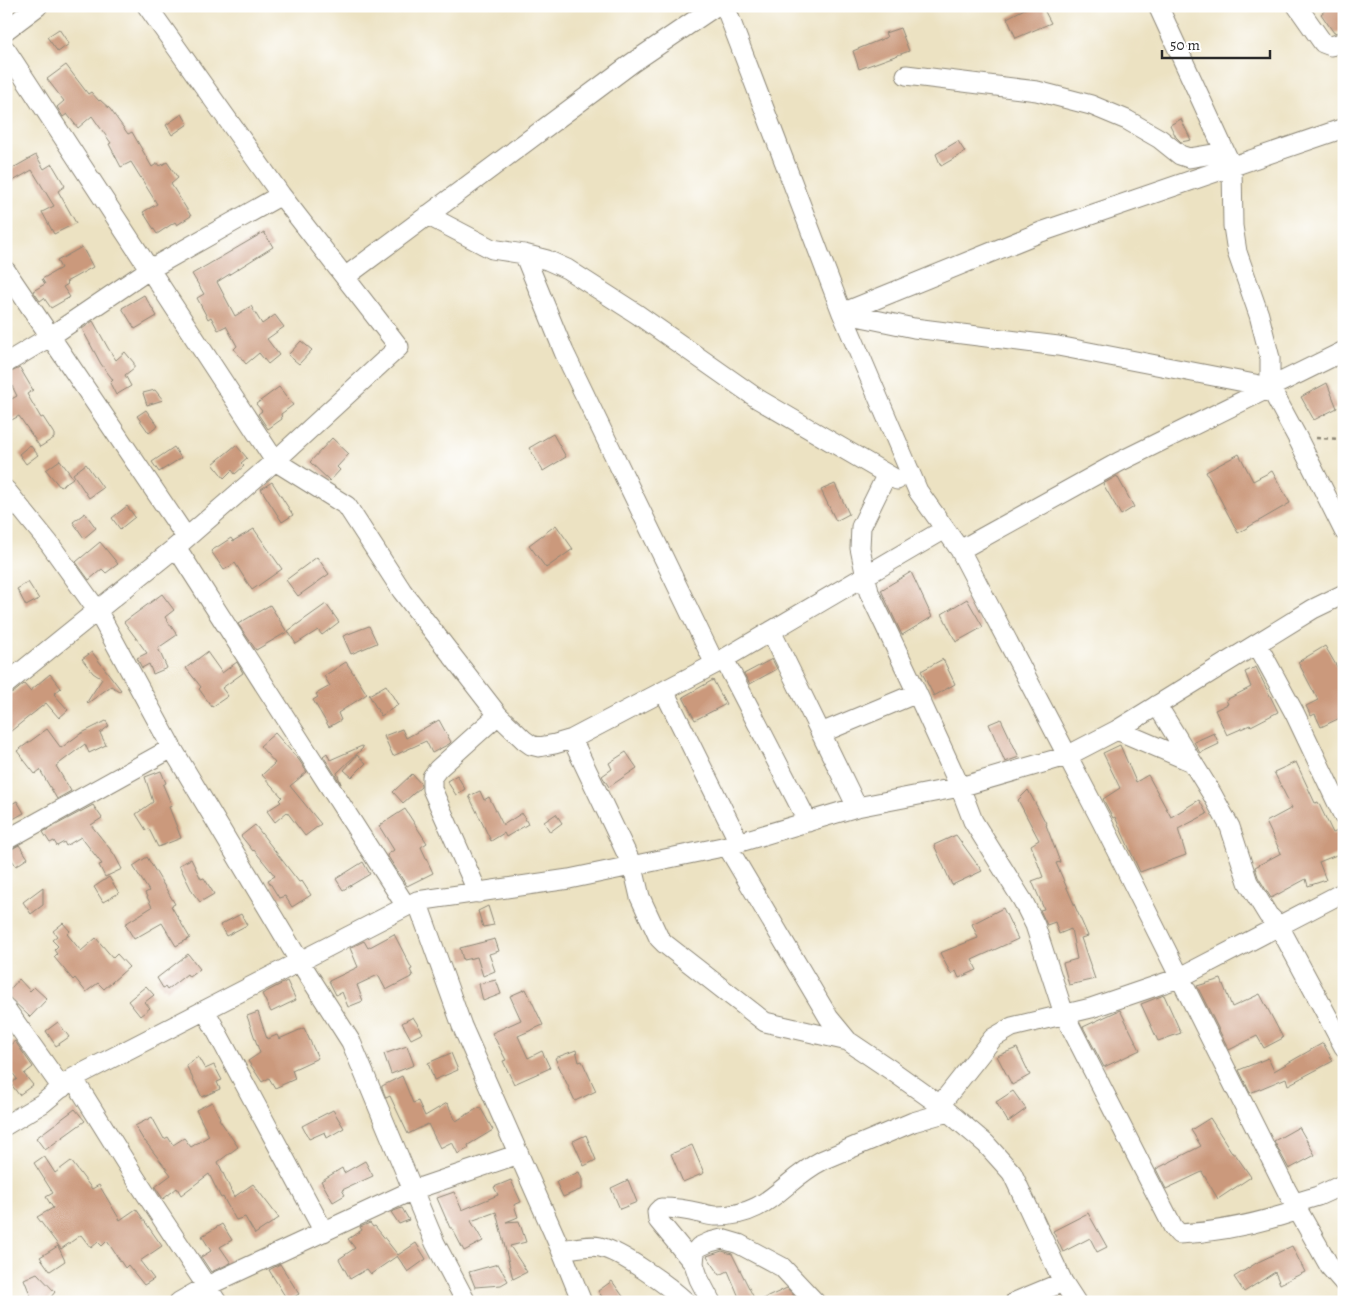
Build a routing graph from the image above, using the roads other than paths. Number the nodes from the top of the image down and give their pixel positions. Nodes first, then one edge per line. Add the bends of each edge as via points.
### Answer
1 (38, 6) edge
2 (147, 6) edge
3 (716, 6) edge
4 (725, 6) edge
5 (1158, 6) edge
6 (1296, 6) edge
7 (6, 30) edge
8 (1344, 42) edge
9 (6, 50) edge
10 (906, 75) dead end
11 (1344, 128) edge
12 (1229, 159) junction
13 (282, 195) junction
14 (427, 215) junction
15 (524, 254) junction
16 (150, 269) junction
17 (6, 271) edge
18 (345, 277) junction
19 (842, 314) junction
20 (51, 336) junction
21 (1344, 351) edge
22 (6, 363) edge
23 (1270, 387) junction
24 (275, 462) junction
25 (887, 474) junction
26 (6, 490) edge
27 (918, 491) junction
28 (945, 529) junction
29 (1344, 531) edge
30 (181, 542) junction
31 (960, 550) junction
32 (865, 575) junction
33 (1344, 594) edge
34 (97, 610) junction
35 (772, 631) junction
36 (1257, 644) junction
37 (719, 662) junction
38 (6, 684) edge
39 (664, 691) junction
40 (917, 693) junction
41 (1158, 705) junction
42 (498, 715) junction
43 (1117, 730) junction
44 (821, 733) junction
45 (572, 738) junction
46 (172, 748) junction
47 (1067, 756) junction
48 (1192, 762) junction
49 (960, 787) junction
50 (857, 807) junction
51 (1344, 817) edge
52 (808, 822) junction
53 (6, 840) edge
54 (733, 844) junction
55 (633, 866) junction
56 (478, 892) junction
57 (1344, 892) edge
58 (412, 904) junction
59 (1279, 926) junction
60 (300, 962) junction
61 (1179, 978) junction
62 (6, 1009) edge
63 (205, 1010) junction
64 (1064, 1014) junction
65 (848, 1041) junction
66 (1344, 1047) edge
67 (67, 1083) junction
68 (944, 1108) junction
69 (6, 1126) edge
70 (519, 1154) junction
71 (1344, 1184) edge
72 (413, 1190) junction
73 (1297, 1207) junction
74 (324, 1232) junction
75 (561, 1250) junction
76 (694, 1264) junction
77 (1063, 1282) junction
78 (1344, 1283) edge
79 (212, 1294) edge
80 (179, 1302) edge
81 (466, 1302) edge
82 (582, 1302) edge
83 (686, 1302) edge
84 (711, 1302) edge
85 (815, 1302) edge
86 (1015, 1302) edge
87 (1076, 1302) edge

1 - 7 street
2 - 13 street
3 - 14 street via 632,63
4 - 19 street
5 - 12 street
6 - 8 street via 1323,43 1332,46
9 - 16 street
10 - 12 street via 1037,91 1091,105 1127,120 1180,155
11 - 12 street
12 - 19 street
12 - 23 street via 1237,252 1270,358
13 - 16 street
13 - 18 street
14 - 15 street via 492,249
14 - 18 street
15 - 25 street via 567,269 758,399
15 - 37 street via 564,352
16 - 20 street
16 - 24 street
17 - 20 street
18 - 24 street via 399,347
19 - 23 street via 914,328 1058,346
19 - 27 street
20 - 22 street
20 - 30 street
21 - 23 street
23 - 29 street
23 - 31 street via 1119,462
24 - 30 street
24 - 42 street via 346,506 402,591
25 - 27 street
25 - 32 street via 861,527 860,548
26 - 34 street
27 - 28 street
28 - 31 street
28 - 32 street
30 - 34 street
30 - 58 street
31 - 47 street
32 - 35 street
32 - 40 street via 869,592
33 - 36 street
34 - 38 street
34 - 46 street
35 - 37 street
35 - 44 street
36 - 41 street
36 - 51 street
37 - 39 street
37 - 52 street
39 - 45 street
39 - 54 street
40 - 44 street
40 - 49 street
41 - 43 street
41 - 48 street
42 - 45 street via 531,745 555,744
42 - 56 street via 432,777 432,789
43 - 47 street
43 - 48 street
44 - 50 street
45 - 55 street
46 - 53 street
46 - 60 street
47 - 49 street
47 - 61 street
48 - 59 street via 1230,827 1248,882 1268,915
49 - 50 street
49 - 64 street via 973,821 1035,925
50 - 52 street
52 - 54 street
54 - 55 street
54 - 65 street via 829,1018
55 - 56 street
55 - 65 street via 640,897 659,938 670,949 765,1022
56 - 58 street
57 - 59 street
58 - 60 street
58 - 70 street
59 - 61 street
59 - 66 street
60 - 63 street
60 - 72 street via 351,1042
61 - 64 street
61 - 73 street
62 - 67 street
63 - 67 street
63 - 74 street
64 - 68 street via 1012,1027 992,1038
64 - 73 street via 1172,1227 1179,1234 1249,1225
65 - 68 street
67 - 69 street via 43,1103
67 - 79 street
68 - 76 street via 811,1166 756,1209 713,1216 661,1208 657,1212 658,1220
68 - 77 street via 986,1144 1012,1173
70 - 72 street
70 - 75 street
71 - 73 street
72 - 74 street
72 - 81 street via 435,1243
73 - 78 street via 1330,1267
74 - 79 street
75 - 82 street
75 - 83 street via 600,1247 644,1270
76 - 84 street
76 - 85 street via 695,1252 710,1242 722,1239 739,1244 782,1268
77 - 86 street
77 - 87 street
79 - 80 street

